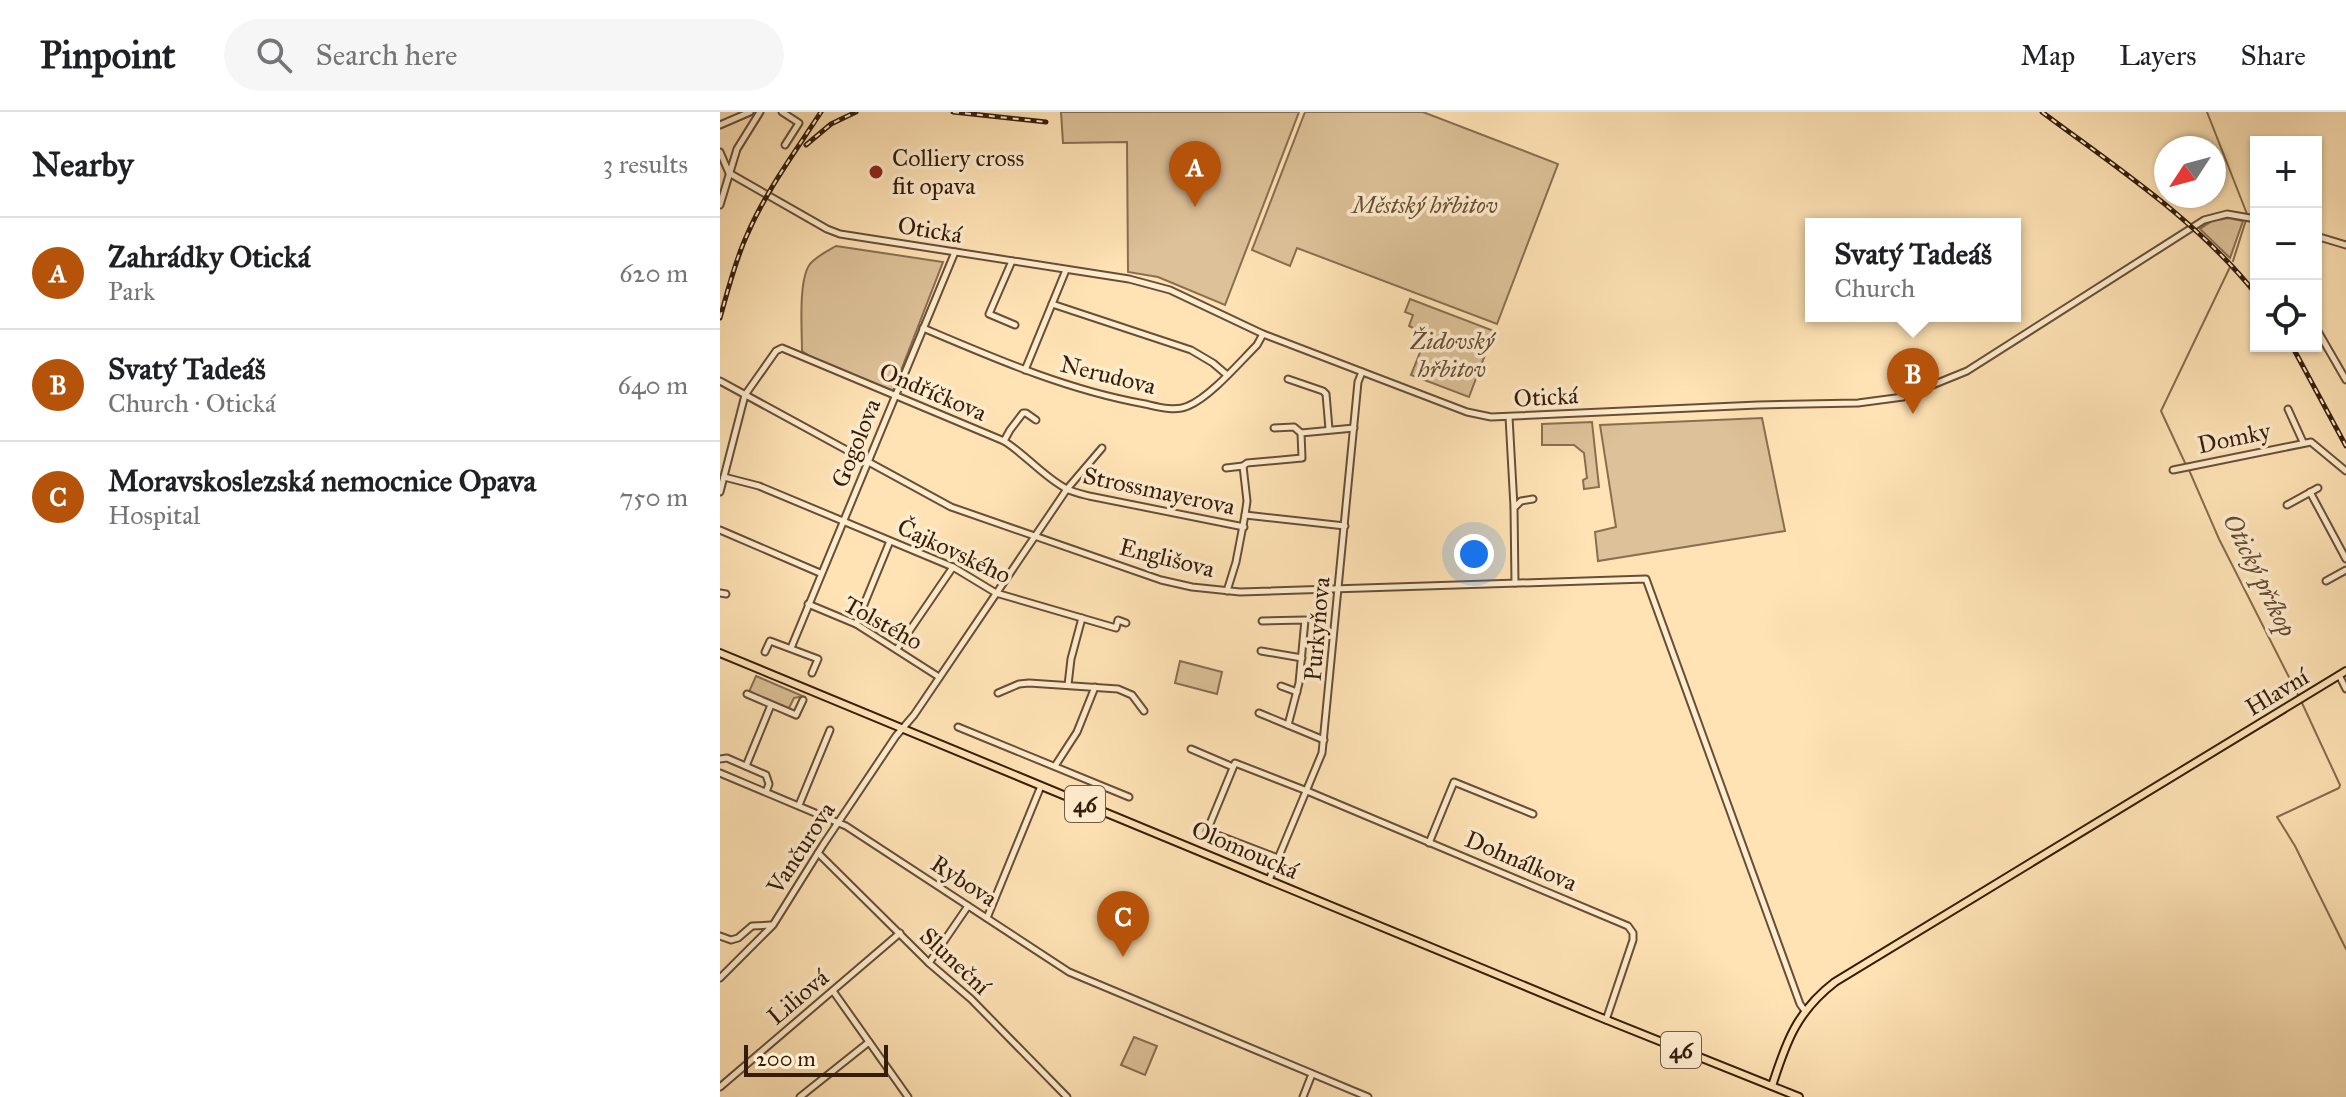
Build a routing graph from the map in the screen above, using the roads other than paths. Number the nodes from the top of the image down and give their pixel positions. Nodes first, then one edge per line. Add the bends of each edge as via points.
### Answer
1 (750, 112) edge
2 (760, 112) edge
3 (782, 112) edge
4 (720, 125) edge
5 (785, 145) dead end
6 (720, 152) edge
7 (729, 173) junction
8 (721, 195) edge
9 (720, 205) edge
10 (2250, 217) edge
11 (2322, 238) edge
12 (2346, 245) edge
13 (955, 252) junction
14 (1012, 261) junction
15 (1066, 270) junction
16 (1052, 304) junction
17 (1015, 325) dead end
18 (923, 328) junction
19 (1263, 334) junction
20 (2322, 338) edge
21 (1025, 370) junction
22 (1362, 372) junction
23 (1227, 375) junction
24 (1288, 379) dead end
25 (2346, 380) edge
26 (720, 381) edge
27 (745, 395) junction
28 (895, 395) junction
29 (2288, 409) dead end
30 (1509, 417) junction
31 (1036, 420) dead end
32 (1274, 428) dead end
33 (1354, 428) junction
34 (1329, 429) junction
35 (1301, 433) junction
36 (1004, 441) junction
37 (2303, 442) junction
38 (1102, 448) dead end
39 (867, 463) junction
40 (1243, 466) junction
41 (1226, 468) dead end
42 (2173, 470) dead end
43 (2346, 471) edge
44 (724, 477) junction
45 (2318, 488) dead end
46 (1067, 489) junction
47 (720, 492) edge
48 (2310, 492) junction
49 (1533, 499) dead end
50 (2287, 505) dead end
51 (1514, 508) junction
52 (1245, 515) junction
53 (843, 522) junction
54 (1345, 526) junction
55 (1244, 527) junction
56 (720, 530) edge
57 (1034, 536) junction
58 (890, 541) junction
59 (2346, 559) edge
60 (953, 567) junction
61 (2346, 570) edge
62 (820, 573) junction
63 (2326, 581) dead end
64 (1515, 583) junction
65 (1339, 589) junction
66 (1227, 591) junction
67 (996, 593) junction
68 (808, 604) junction
69 (1082, 618) junction
70 (1262, 621) dead end
71 (1126, 623) dead end
72 (856, 624) junction
73 (791, 648) junction
74 (897, 649) junction
75 (1261, 651) dead end
76 (765, 652) dead end
77 (720, 653) edge
78 (1302, 658) junction
79 (812, 673) dead end
80 (2343, 673) edge
81 (939, 677) junction
82 (1068, 685) junction
83 (1281, 686) dead end
84 (1095, 687) junction
85 (2346, 689) edge
86 (1297, 692) junction
87 (998, 693) dead end
88 (747, 694) dead end
89 (803, 700) dead end
90 (771, 705) junction
91 (1144, 711) dead end
92 (1259, 713) dead end
93 (1288, 725) junction
94 (958, 727) dead end
95 (902, 729) junction
96 (830, 730) dead end
97 (1324, 740) junction
98 (1191, 749) dead end
99 (720, 759) edge
100 (746, 766) junction
101 (1055, 766) junction
102 (1233, 767) junction
103 (720, 773) edge
104 (1041, 786) junction
105 (1307, 791) junction
106 (766, 792) junction
107 (1129, 797) dead end
108 (799, 805) junction
109 (1533, 814) dead end
110 (839, 822) junction
111 (1429, 843) junction
112 (818, 853) junction
113 (1278, 858) junction
114 (1269, 880) junction
115 (968, 906) junction
116 (987, 918) junction
117 (773, 925) junction
118 (900, 933) junction
119 (720, 936) edge
120 (929, 963) junction
121 (720, 978) edge
122 (833, 991) junction
123 (1805, 1011) junction
124 (1606, 1020) junction
125 (869, 1042) junction
126 (1312, 1074) junction
127 (1772, 1086) junction
128 (720, 1087) edge
129 (800, 1097) edge
130 (908, 1097) edge
131 (1067, 1097) edge
132 (1303, 1097) edge
133 (1368, 1097) edge
134 (1799, 1097) edge

1 - 4 street
2 - 7 street
3 - 5 street via 799,123
6 - 7 street
7 - 8 street
7 - 13 street, Otická via 840,234
8 - 9 street
10 - 30 street, Otická via 2227,214 2192,227 1967,371 1910,395 1858,403
11 - 12 street
13 - 14 street, Otická
13 - 18 street, Gogolova
14 - 15 street, Otická
14 - 17 street via 989,314
15 - 16 street
15 - 19 street, Otická via 1170,290
16 - 21 street
16 - 23 street via 1183,348
18 - 21 street, Nerudova
18 - 28 street, Gogolova
19 - 22 street, Otická
19 - 23 street, Nerudova
20 - 25 street
21 - 23 street, Nerudova via 1111,398 1169,409 1186,408
22 - 30 street, Otická via 1474,414
22 - 33 street, Purkyňova
24 - 34 street via 1326,394
26 - 27 street, Englišova
27 - 28 street, Ondříčkova via 782,348
27 - 39 street, Englišova
27 - 44 street
28 - 36 street, Ondříčkova
28 - 39 street, Gogolova
29 - 37 street, Domky
30 - 51 street
31 - 36 street via 1023,413
32 - 35 street via 1294,427
33 - 34 street
33 - 54 street, Purkyňova
34 - 35 street
35 - 40 street via 1302,458
36 - 46 street, Ondříčkova
37 - 42 street, Domky
37 - 43 street, Domky via 2318,445
38 - 46 street, Vančurova
39 - 53 street, Gogolova
39 - 57 street, Englišova via 951,507
40 - 41 street
40 - 52 street
44 - 47 street
44 - 53 street, Čajkovského
45 - 48 street
46 - 55 street, Strossmayerova
46 - 57 street, Vančurova
48 - 50 street
48 - 59 street
49 - 51 street
51 - 64 street
52 - 54 street
52 - 55 street
53 - 58 street, Čajkovského
53 - 62 street, Gogolova
54 - 65 street, Purkyňova
55 - 66 street
56 - 62 street
57 - 66 street, Englišova via 1161,580
57 - 67 street, Vančurova
58 - 60 street, Čajkovského
58 - 72 street
60 - 67 street, Čajkovského
60 - 74 street
61 - 63 street
62 - 68 street, Gogolova
64 - 65 street, Englišova
64 - 123 street, Englišova via 1646,579
65 - 66 street, Englišova
65 - 97 street, Purkyňova
67 - 69 street, Čajkovského
67 - 81 street, Vančurova
68 - 72 street, Tolstého
68 - 73 street, Gogolova
69 - 71 street, Čajkovského via 1116,628 1118,620
69 - 82 street
70 - 78 street via 1305,620
72 - 74 street, Tolstého
73 - 76 street via 770,641
73 - 79 street via 818,659
74 - 81 street, Tolstého
75 - 78 street
77 - 95 main road, Olomoucká / 46
78 - 86 street
80 - 85 street
80 - 123 main road, Hlavní via 1842,977
81 - 95 street, Vančurova
82 - 84 street
82 - 87 street via 1019,684
83 - 86 street
84 - 91 street via 1127,692
84 - 101 street via 1077,732
86 - 93 street
88 - 90 street
89 - 90 street via 796,715
90 - 100 street
92 - 93 street
93 - 97 street
94 - 101 street
95 - 104 main road, Olomoucká / 46
95 - 110 street, Vančurova
96 - 108 street
97 - 105 street, Purkyňova
98 - 102 street
99 - 100 street
100 - 106 street via 766,775
101 - 107 street
102 - 105 street via 1235,763
102 - 113 street, Olomoucká via 1207,831
103 - 106 street, Rybova
104 - 114 main road, Olomoucká / 46
104 - 116 street
105 - 111 street, Dohnálkova
105 - 113 street, Purkyňova
106 - 108 street, Rybova
108 - 110 street, Rybova
109 - 111 street via 1454,782
110 - 112 street, Vančurova
110 - 115 street, Rybova
111 - 124 street, Dohnálkova via 1631,928 1633,940
112 - 117 street, Vančurova
112 - 118 street, Sluneční
113 - 114 street, Purkyňova
114 - 124 main road, Olomoucká / 46
115 - 116 street, Rybova
115 - 120 street
116 - 126 street, Rybova via 1069,972
117 - 119 street via 752,926 731,940
117 - 121 street, Vančurova
118 - 120 street, Sluneční
118 - 122 street, Liliová
120 - 131 street, Sluneční
122 - 125 street
122 - 128 street, Liliová
123 - 127 main road, Hlavní
124 - 127 main road, Olomoucká / 46
125 - 129 street
125 - 130 street
126 - 132 street
126 - 133 street, Rybova
127 - 134 main road, 46

